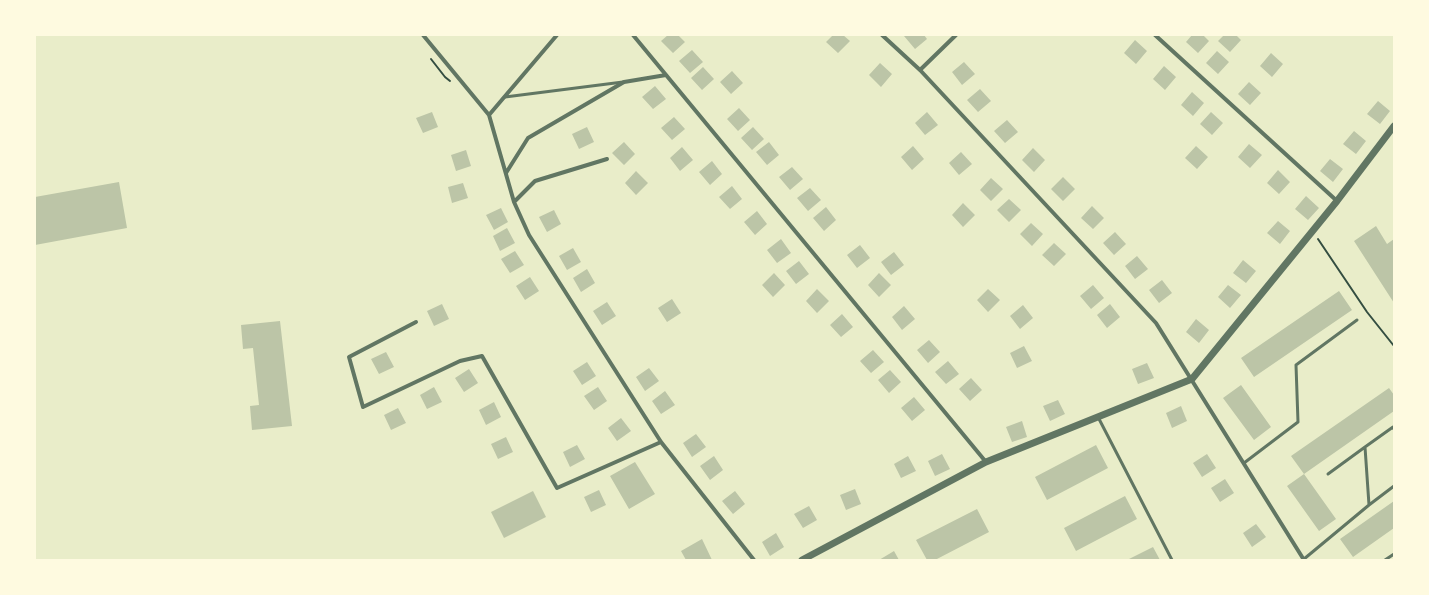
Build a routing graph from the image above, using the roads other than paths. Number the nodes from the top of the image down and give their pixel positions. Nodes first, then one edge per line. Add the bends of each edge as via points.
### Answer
1 (422, 35) edge
2 (557, 35) edge
3 (633, 35) edge
4 (882, 35) edge
5 (956, 35) edge
6 (1155, 35) edge
7 (920, 70) junction
8 (666, 75) junction
9 (624, 82) junction
10 (504, 97) junction
11 (489, 115) junction
12 (1394, 126) edge
13 (607, 159) dead end
14 (506, 173) junction
15 (1337, 201) junction
16 (514, 202) junction
17 (1357, 320) dead end
18 (416, 322) dead end
19 (1192, 379) junction
20 (1098, 417) junction
21 (1394, 429) edge
22 (661, 442) junction
23 (1365, 447) junction
24 (986, 462) junction
25 (1244, 463) junction
26 (1328, 474) dead end
27 (1394, 486) edge
28 (1369, 505) junction
29 (1394, 554) edge
30 (754, 560) edge
31 (802, 560) edge
32 (1172, 560) edge
33 (1304, 560) edge
34 (1385, 560) edge

1 - 11 street
2 - 10 street
3 - 8 street
4 - 7 street
5 - 7 street
6 - 15 street
7 - 19 street via 1156,323
8 - 9 street
8 - 24 street
9 - 10 lane
9 - 14 street via 528,138
10 - 11 street
11 - 14 street
12 - 15 street
13 - 16 street via 535,181
14 - 16 street
15 - 19 street
16 - 22 street via 529,235
17 - 25 lane via 1296,365 1298,422
18 - 22 street via 349,357 363,407 460,361 482,356 558,488
19 - 20 street
19 - 25 street
20 - 24 street
20 - 32 lane
21 - 23 lane
22 - 30 street
23 - 26 lane
23 - 28 lane
24 - 31 street
25 - 33 street
27 - 28 lane
28 - 33 lane
29 - 34 lane

